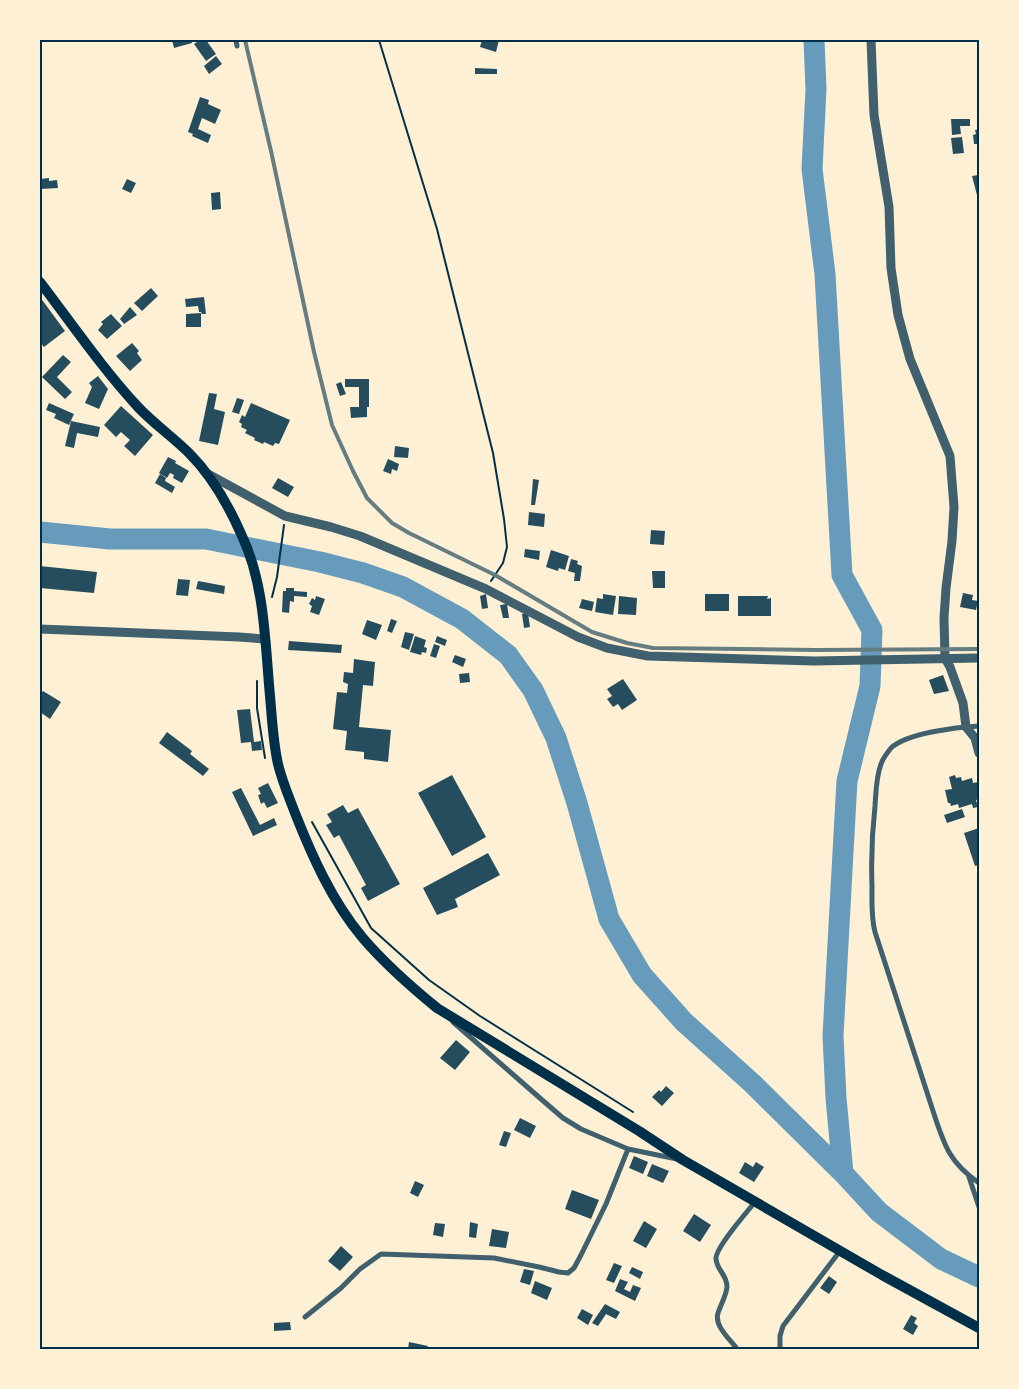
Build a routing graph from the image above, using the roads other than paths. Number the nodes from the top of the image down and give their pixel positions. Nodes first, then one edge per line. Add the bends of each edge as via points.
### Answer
1 (871, 40) edge
2 (40, 282) edge
3 (208, 474) junction
4 (40, 629) edge
5 (265, 639) junction
6 (945, 658) junction
7 (979, 658) edge
8 (979, 726) edge
9 (966, 727) junction
10 (979, 753) edge
11 (437, 1008) junction
12 (628, 1149) junction
13 (683, 1160) junction
14 (969, 1176) junction
15 (979, 1183) edge
16 (755, 1202) junction
17 (979, 1207) edge
18 (840, 1251) junction
19 (305, 1317) dead end
20 (979, 1328) edge
21 (737, 1349) edge
22 (780, 1349) edge

1 - 6 street via 874,115 889,207 891,268 898,315 910,359 950,456 954,507 946,588
2 - 3 main road via 116,382
3 - 5 main road via 244,538 252,561
3 - 6 street via 285,516 360,536 486,589 578,638 607,648 648,656 814,662
4 - 5 street
5 - 11 main road via 278,763 310,850 361,935
6 - 7 street
6 - 9 street via 964,703
8 - 9 street
9 - 10 street via 975,738
9 - 14 street via 903,741 887,754 881,763 876,787 871,862 875,932 942,1137 952,1159
11 - 12 street via 563,1118
11 - 13 main road
12 - 13 street
12 - 19 street via 606,1204 574,1268 568,1273 494,1258 381,1254
13 - 16 main road
14 - 15 street
14 - 17 street
16 - 18 main road
16 - 21 street via 716,1257 727,1279 726,1295 718,1317 721,1328
18 - 20 main road
18 - 22 street via 783,1326

